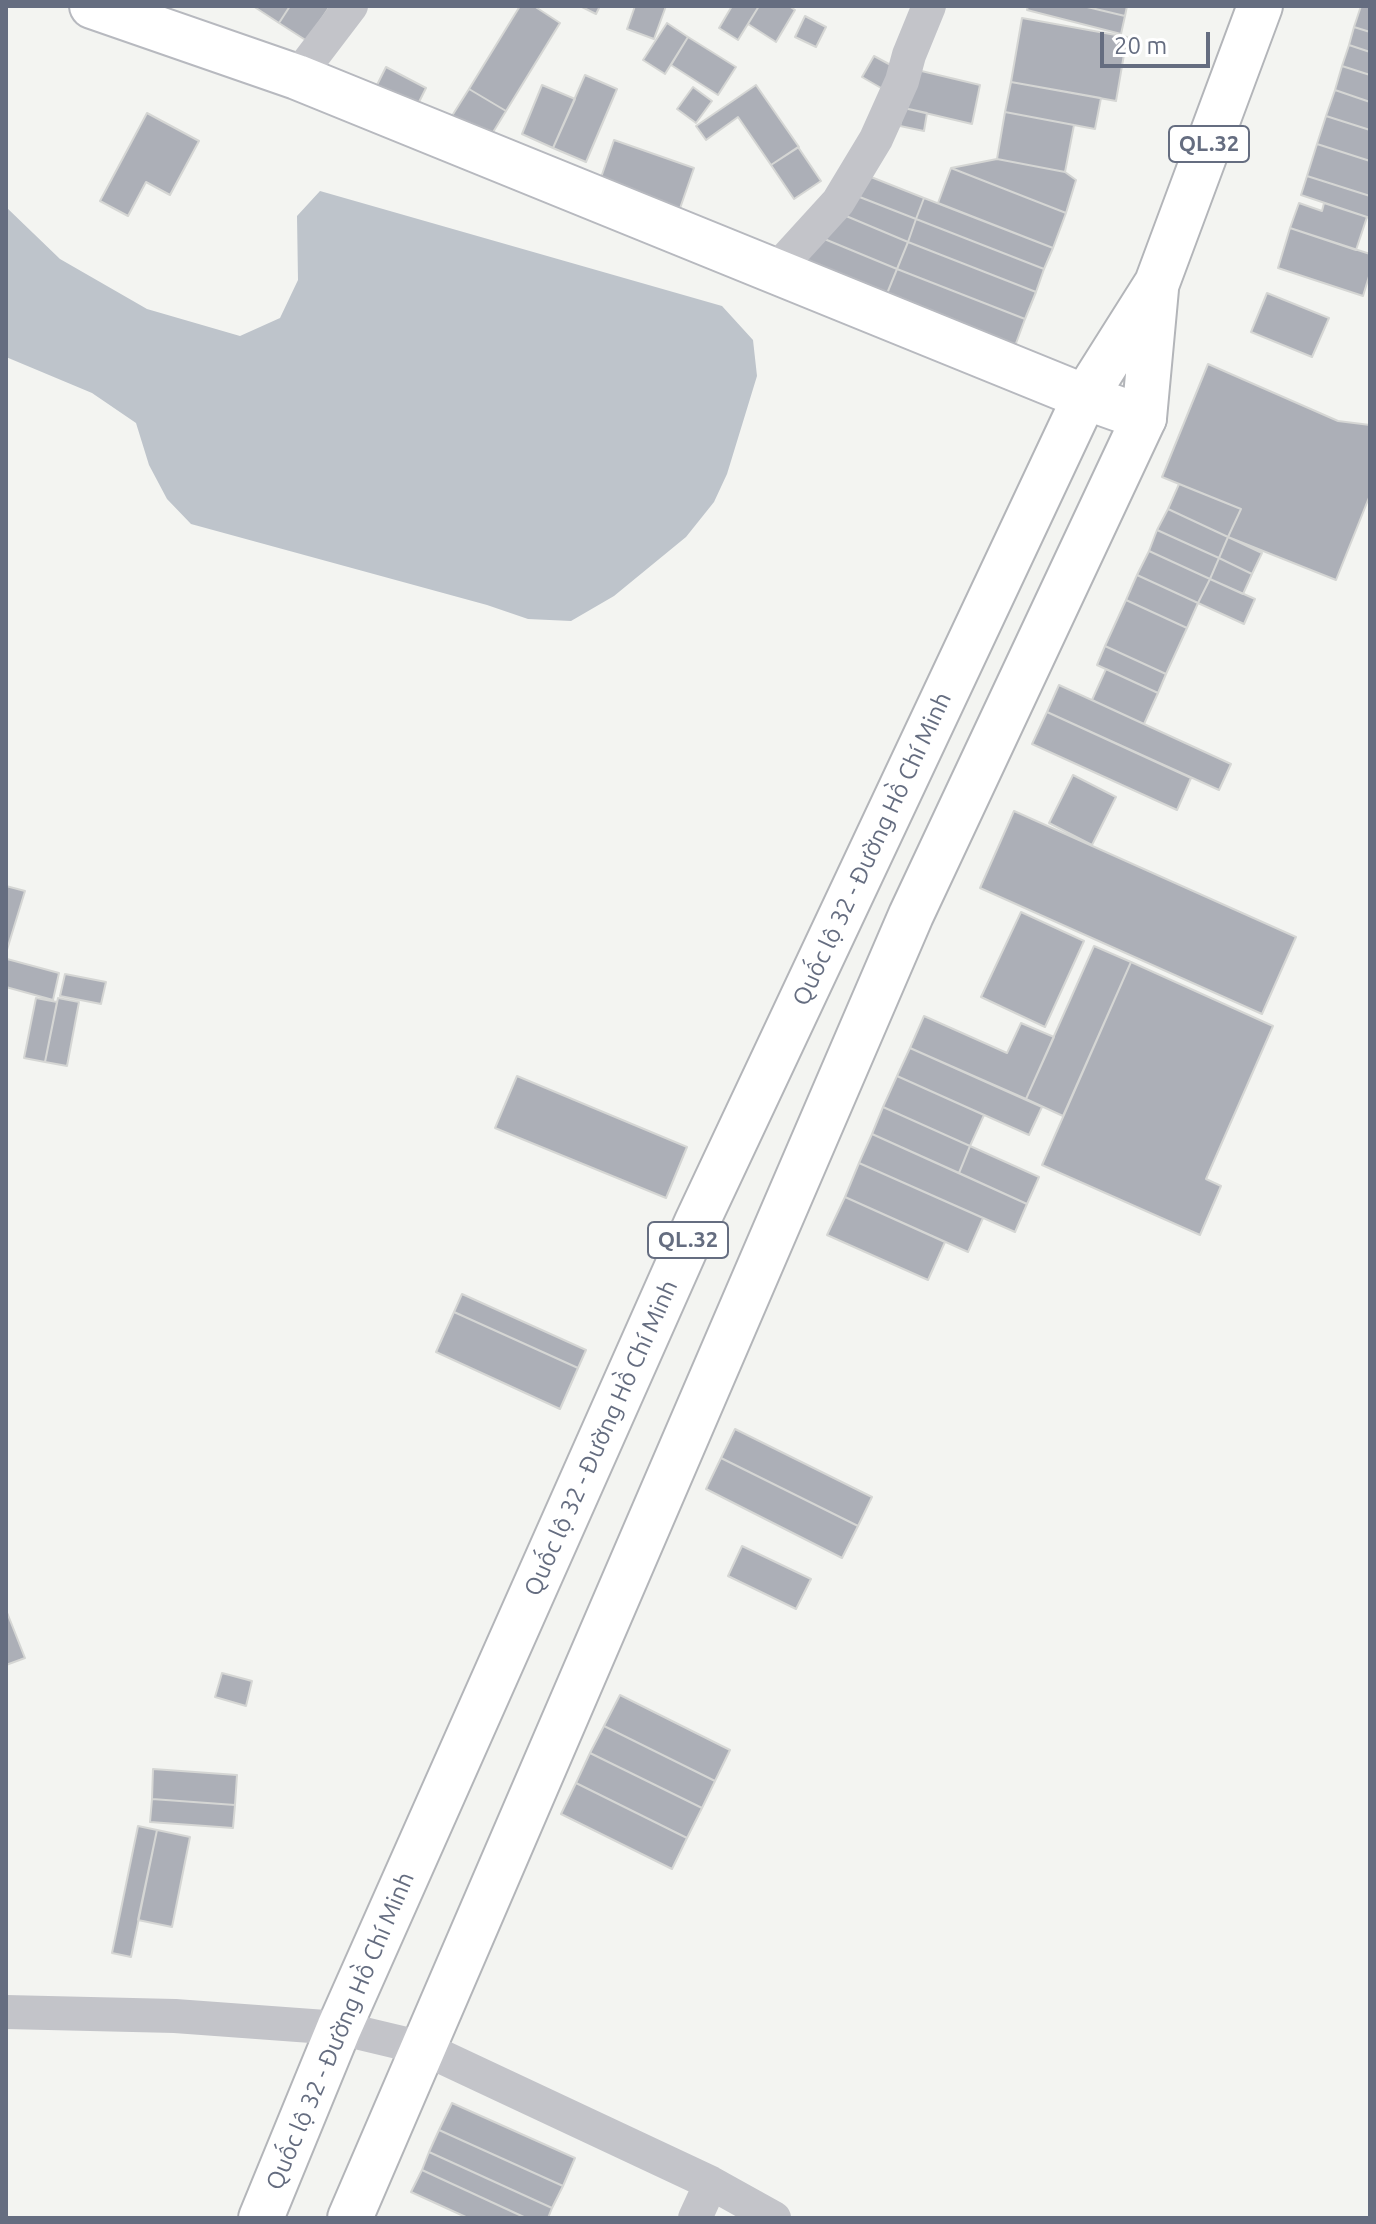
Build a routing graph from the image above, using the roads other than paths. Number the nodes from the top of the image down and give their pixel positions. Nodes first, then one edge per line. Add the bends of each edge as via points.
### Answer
1 (92, 6) edge
2 (351, 6) edge
3 (929, 6) edge
4 (1260, 6) edge
5 (297, 77) junction
6 (776, 270) junction
7 (1157, 283) junction
8 (1085, 397) junction
9 (1144, 418) junction
10 (6, 2012) edge
11 (339, 2028) junction
12 (423, 2048) junction
13 (711, 2183) junction
14 (261, 2218) edge
15 (350, 2218) edge
16 (695, 2218) edge
17 (774, 2218) edge

1 - 5 main road
2 - 5 street
3 - 6 street via 876,139 838,202
4 - 7 main road, Quốc lộ 32 - Đường Hồ Chí Minh / QL.32
5 - 6 main road
6 - 8 main road
7 - 8 main road, Quốc lộ 32 - Đường Hồ Chí Minh / QL.32
7 - 9 main road, Quốc lộ 32 - Đường Hồ Chí Minh / QL.32
8 - 9 main road
8 - 11 main road, Quốc lộ 32 - Đường Hồ Chí Minh / QL.32 via 697,1222
9 - 12 main road, Quốc lộ 32 - Đường Hồ Chí Minh / QL.32 via 905,930
10 - 11 street via 175,2016
11 - 12 street
11 - 14 main road, Quốc lộ 32 - Đường Hồ Chí Minh / QL.32
12 - 13 street
12 - 15 main road, Quốc lộ 32 - Đường Hồ Chí Minh / QL.32
13 - 16 street
13 - 17 street

